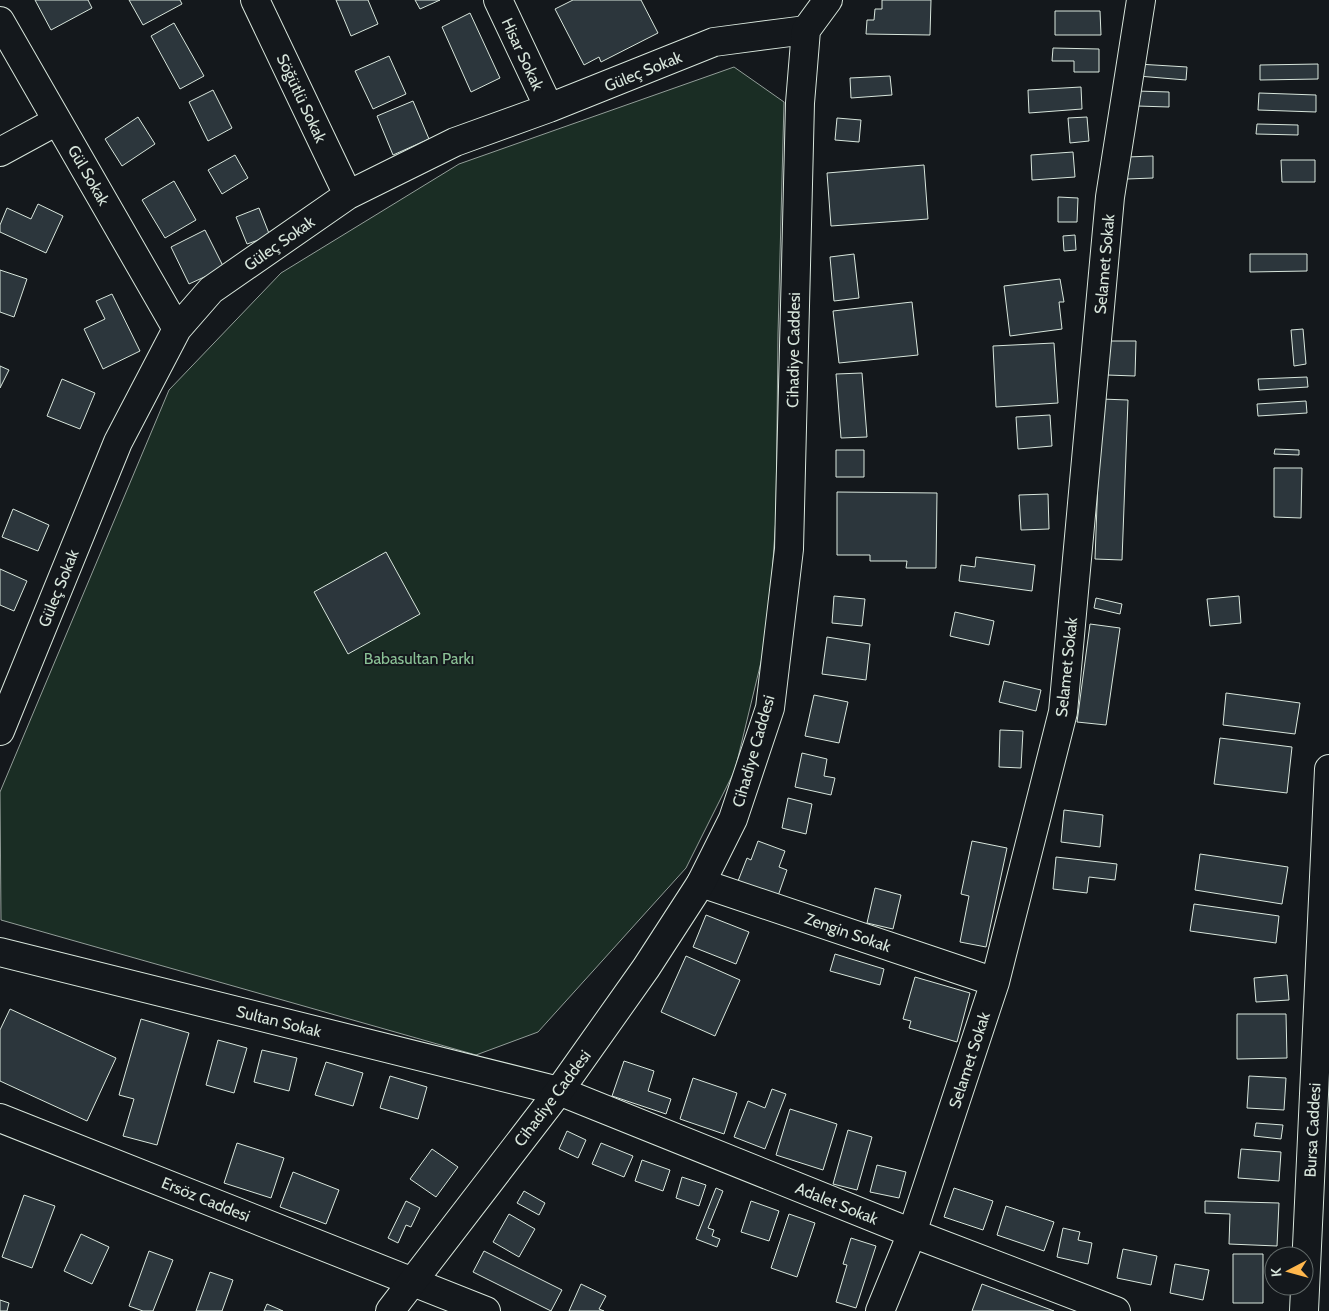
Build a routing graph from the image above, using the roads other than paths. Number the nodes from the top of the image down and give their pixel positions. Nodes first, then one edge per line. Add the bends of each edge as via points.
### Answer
1 (255, 0) edge
2 (498, 0) edge
3 (828, 0) edge
4 (1141, 0) edge
5 (0, 21) edge
6 (806, 30) junction
7 (549, 108) junction
8 (57, 121) junction
9 (0, 152) edge
10 (348, 195) junction
11 (177, 330) junction
12 (0, 731) edge
13 (1329, 769) edge
14 (701, 882) junction
15 (0, 952) edge
16 (995, 982) junction
17 (558, 1091) junction
18 (0, 1118) edge
19 (912, 1233) junction
20 (412, 1281) junction
21 (390, 1311) edge
22 (486, 1311) edge
23 (880, 1311) edge
24 (1116, 1311) edge
25 (1304, 1311) edge

1 - 10 street, Söğütlü Sokak
2 - 7 street, Hisar Sokak
3 - 6 street
4 - 16 street, Selamet Sokak via 1110,197 1063,712
5 - 8 street, Gül Sokak
6 - 7 street, Güleç Sokak via 714,42
6 - 14 street, Cihadiye Caddesi via 800,103 789,549 770,708 733,819
7 - 10 street, Güleç Sokak via 455,142
8 - 9 street
8 - 11 street, Gül Sokak
10 - 11 street, Güleç Sokak via 211,290
11 - 12 street, Güleç Sokak via 118,442
13 - 25 street, Bursa Caddesi
14 - 16 street, Zengin Sokak
14 - 17 street, Cihadiye Caddesi via 646,968
15 - 17 street, Sultan Sokak
16 - 19 street, Selamet Sokak
17 - 19 street, Adalet Sokak
17 - 20 street, Cihadiye Caddesi
18 - 20 street, Ersöz Caddesi
19 - 23 street, Selamet Sokak
19 - 24 street, Adalet Sokak
20 - 21 street, Cihadiye Caddesi
20 - 22 street, Ersöz Caddesi

